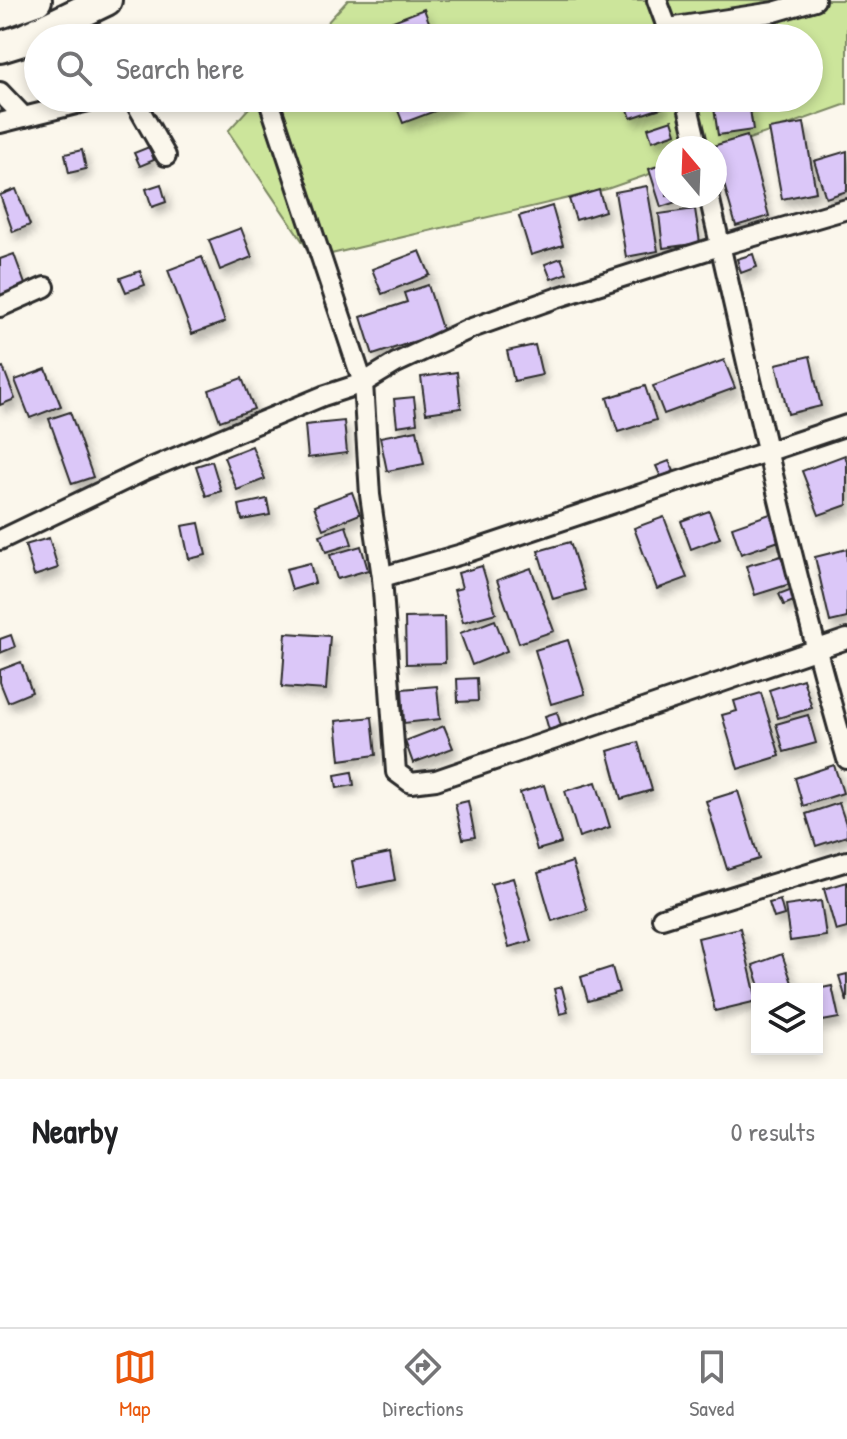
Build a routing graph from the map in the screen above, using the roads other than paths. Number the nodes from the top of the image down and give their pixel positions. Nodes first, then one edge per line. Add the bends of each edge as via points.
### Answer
1 (36, 0) edge
2 (106, 0) edge
3 (657, 0) edge
4 (815, 0) edge
5 (0, 13) edge
6 (56, 24) edge
7 (666, 24) edge
8 (715, 24) edge
9 (24, 40) edge
10 (0, 47) edge
11 (0, 92) edge
12 (44, 112) edge
13 (141, 112) edge
14 (273, 112) edge
15 (689, 112) edge
16 (24, 117) junction
17 (0, 123) edge
18 (695, 136) edge
19 (166, 156) dead end
20 (712, 208) edge
21 (847, 209) edge
22 (720, 246) junction
23 (45, 287) dead end
24 (0, 307) edge
25 (363, 383) junction
26 (847, 425) edge
27 (766, 451) junction
28 (1, 538) edge
29 (382, 577) junction
30 (847, 639) edge
31 (815, 649) junction
32 (847, 759) edge
33 (847, 861) edge
34 (662, 918) dead end

1 - 5 highway
2 - 6 highway
3 - 7 street
4 - 8 street
9 - 10 highway
11 - 16 street
12 - 16 street
13 - 19 street
14 - 25 street
15 - 18 street
16 - 17 street
20 - 22 street
21 - 22 street
22 - 25 street via 469,329
22 - 27 street
23 - 24 street
25 - 28 street via 146,470
25 - 29 street
26 - 27 street
27 - 29 street
27 - 31 street
29 - 31 street via 396,772 411,783 436,780
30 - 31 street
31 - 32 street
33 - 34 street

